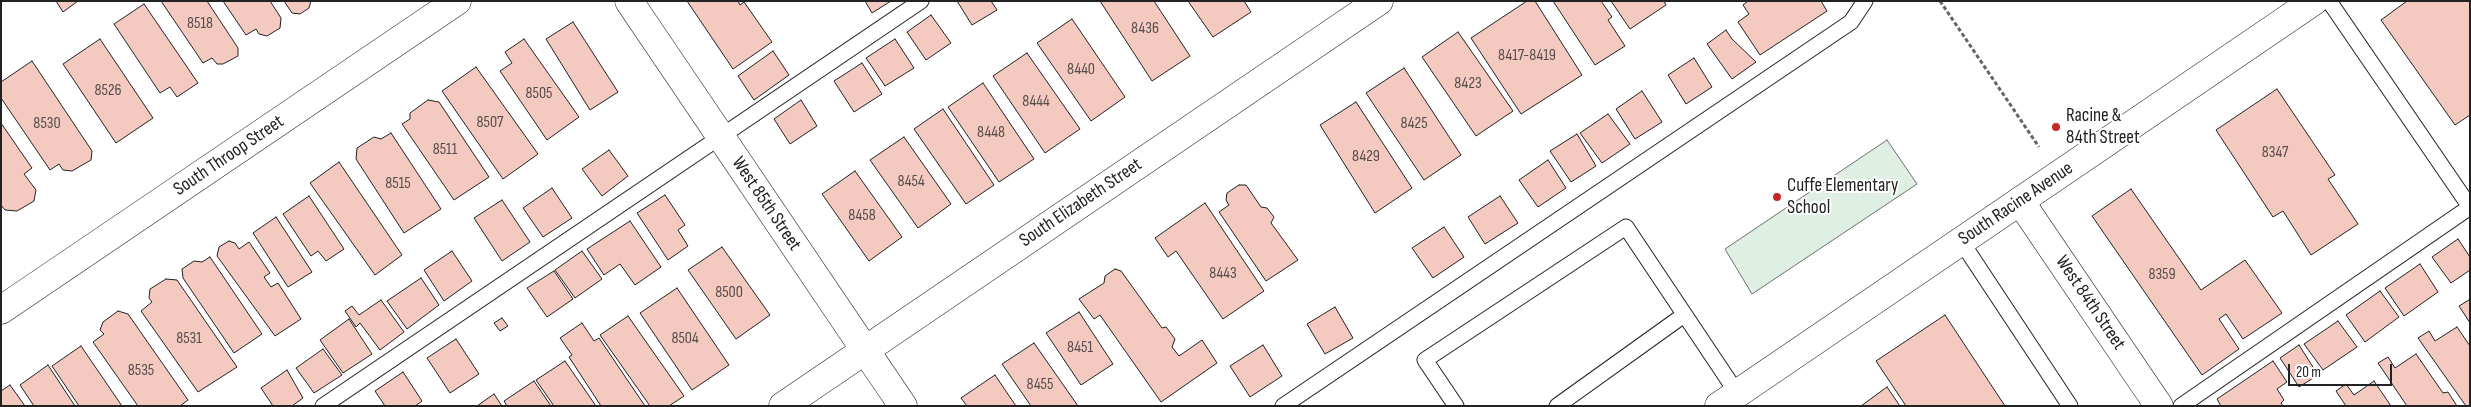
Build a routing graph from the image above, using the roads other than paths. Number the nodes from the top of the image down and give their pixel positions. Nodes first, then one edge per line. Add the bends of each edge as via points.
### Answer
1 (457, 1) edge
2 (629, 1) edge
3 (921, 1) edge
4 (1379, 1) edge
5 (1865, 1) edge
6 (2314, 1) edge
7 (2329, 1) edge
8 (721, 137) junction
9 (2020, 201) junction
10 (2470, 207) edge
11 (1961, 242) junction
12 (1, 310) edge
13 (1684, 315) junction
14 (865, 350) junction
15 (1728, 400) edge
16 (323, 406) edge
17 (784, 406) edge
18 (902, 406) edge
19 (1282, 406) edge
20 (1456, 406) edge
21 (1557, 406) edge
22 (2070, 406) edge
23 (2159, 406) edge
24 (2181, 406) edge

1 - 12 street, South Throop Street
2 - 8 street, West 85th Street
3 - 8 lane
4 - 14 street, South Elizabeth Street
5 - 19 lane via 1851,22
6 - 9 street, South Racine Avenue
7 - 10 lane
8 - 14 street, West 85th Street
8 - 16 lane
9 - 11 street, South Racine Avenue
9 - 23 street, West 84th Street
10 - 24 lane
11 - 15 street, South Racine Avenue
11 - 22 lane
13 - 15 lane
13 - 20 lane via 1626,227 1424,360
13 - 21 lane
14 - 17 street, South Elizabeth Street
14 - 18 street, West 85th Street

